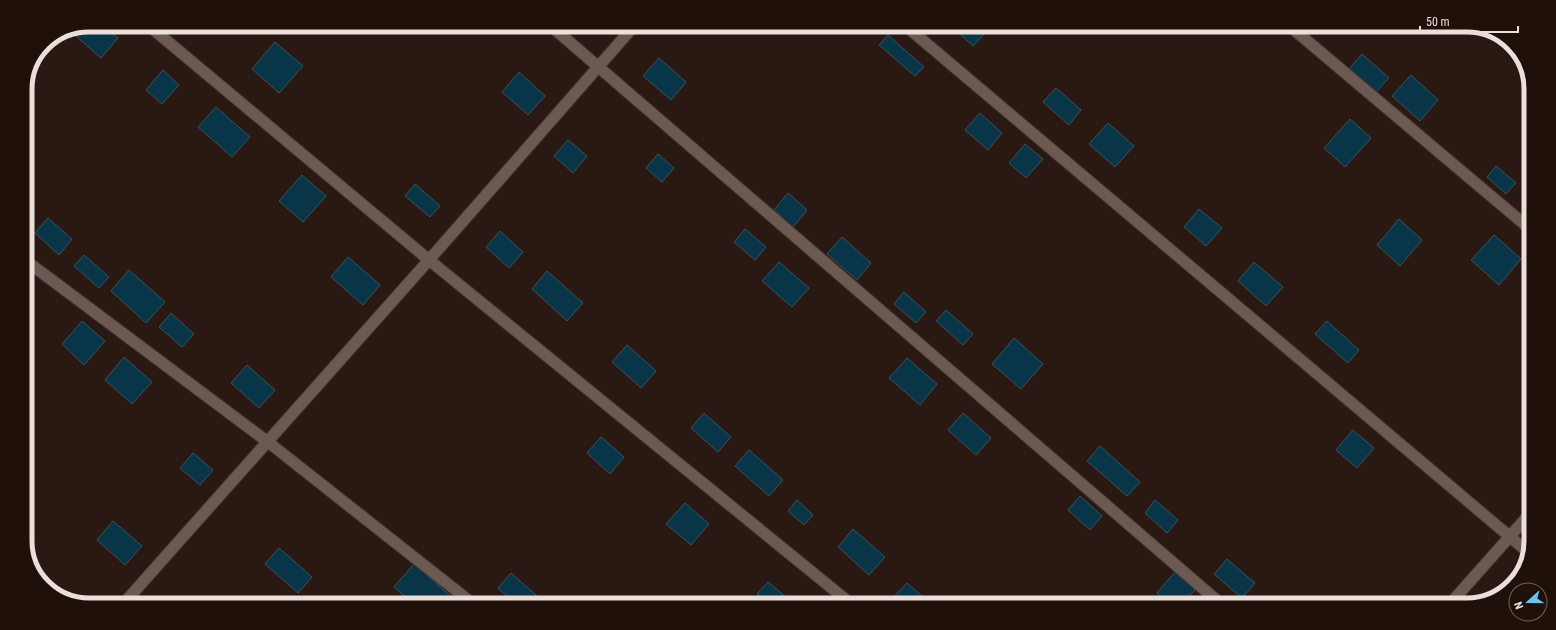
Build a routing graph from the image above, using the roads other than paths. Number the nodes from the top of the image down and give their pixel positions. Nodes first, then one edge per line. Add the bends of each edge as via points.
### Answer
1 (156, 32) edge
2 (557, 32) edge
3 (629, 32) edge
4 (913, 32) edge
5 (1297, 32) edge
6 (599, 68) junction
7 (1524, 224) edge
8 (429, 260) junction
9 (32, 265) edge
10 (268, 442) junction
11 (1524, 521) edge
12 (1510, 537) junction
13 (1523, 548) edge
14 (129, 598) edge
15 (467, 598) edge
16 (843, 598) edge
17 (1214, 598) edge
18 (1455, 598) edge

1 - 8 street
2 - 6 street
3 - 6 street
4 - 12 street
5 - 7 street
6 - 8 street
6 - 17 street
8 - 10 street
8 - 16 street
9 - 10 street
10 - 14 street
10 - 15 street
11 - 12 street
12 - 13 street
12 - 18 street

